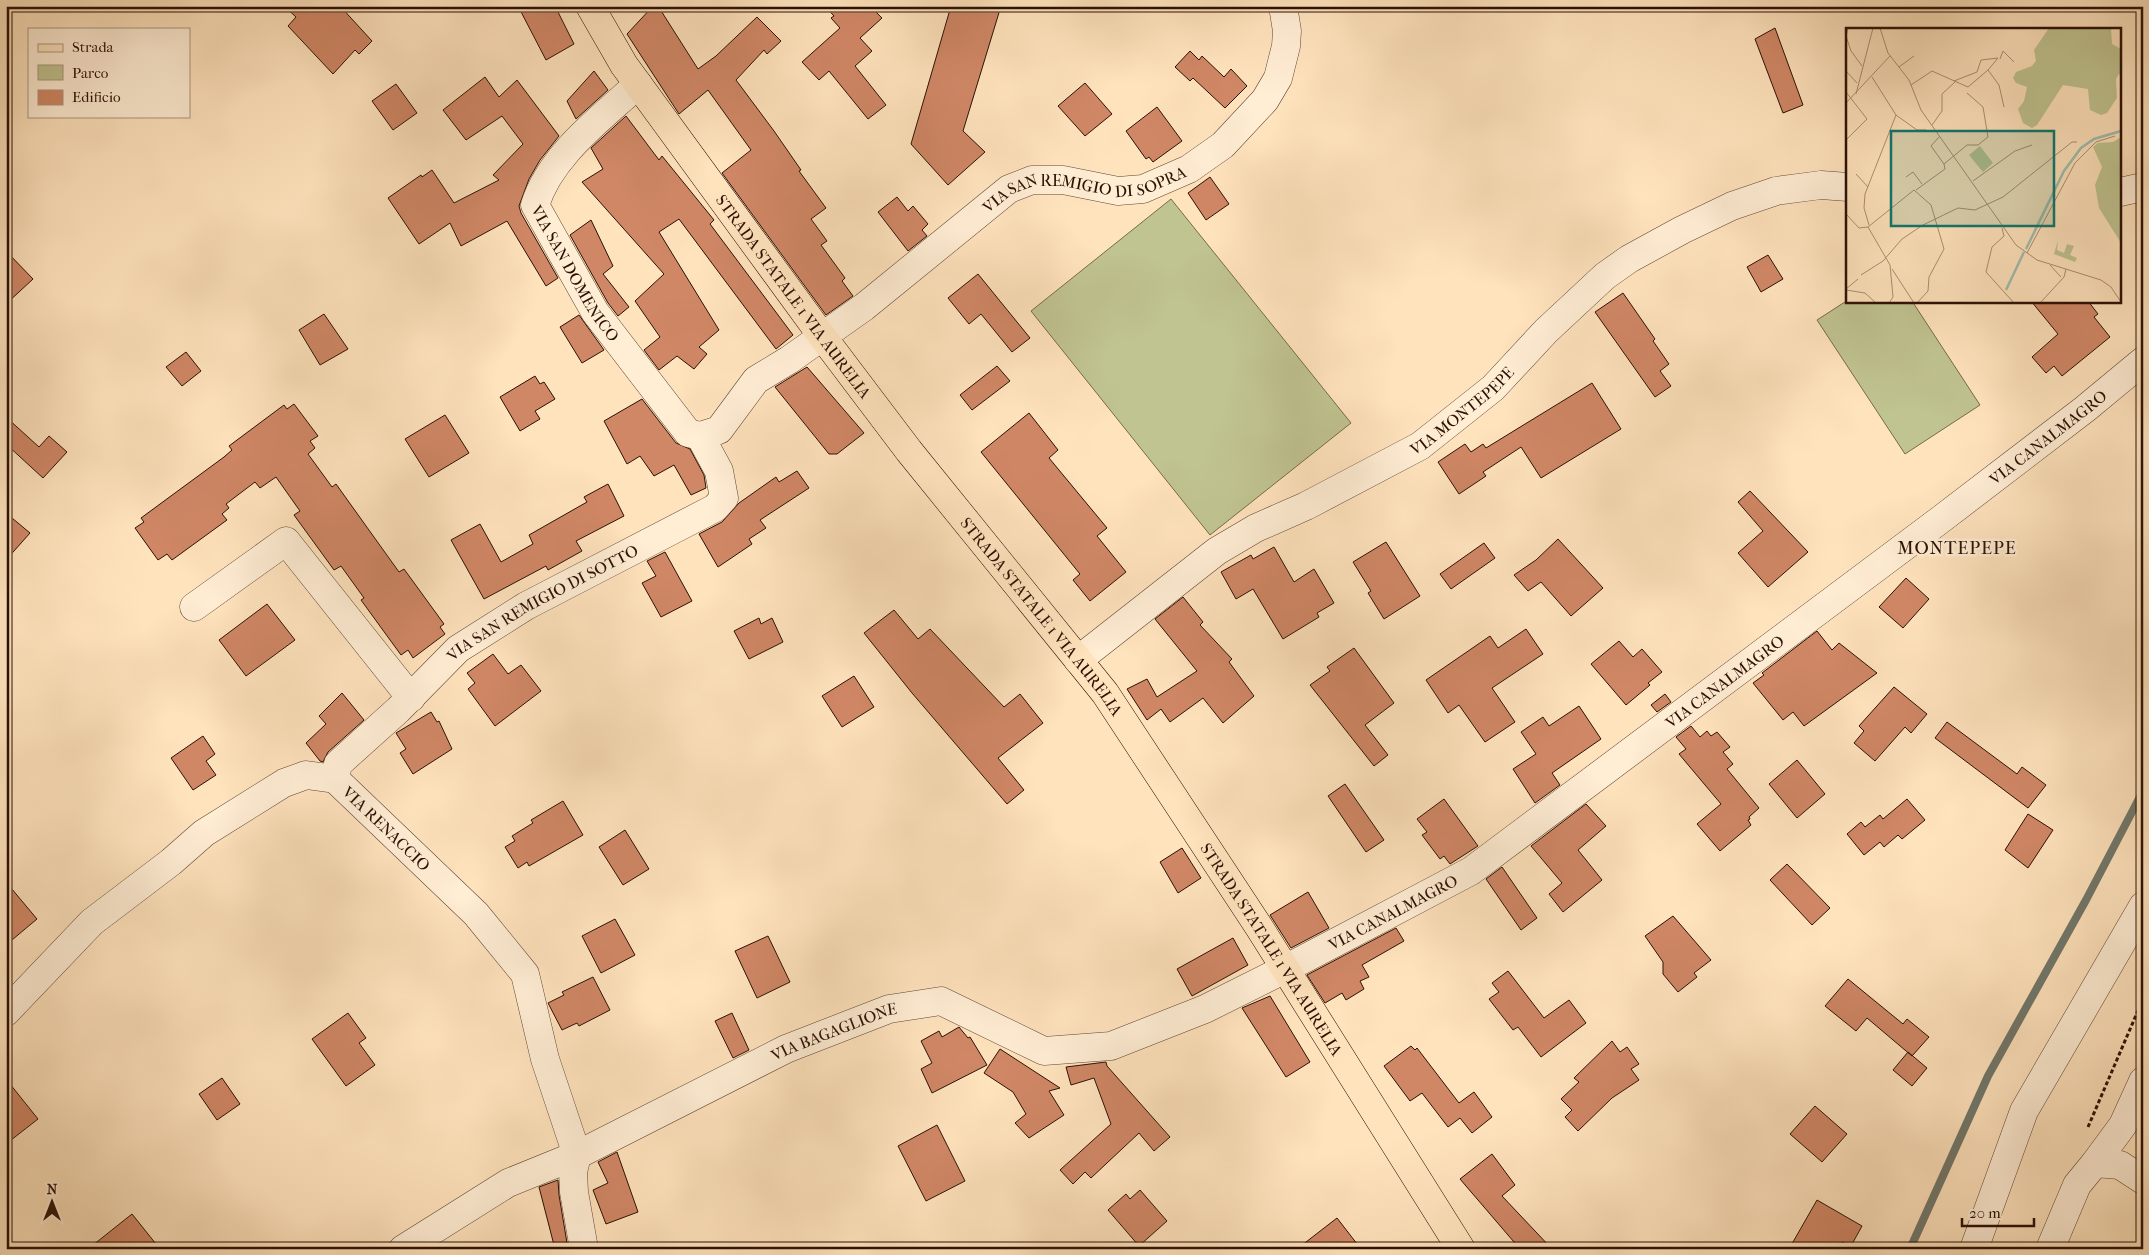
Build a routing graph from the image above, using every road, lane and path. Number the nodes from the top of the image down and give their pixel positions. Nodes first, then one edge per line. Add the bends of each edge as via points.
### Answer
1 (590, 6) edge
2 (1283, 6) edge
3 (638, 84) junction
4 (1846, 187) edge
5 (2143, 187) edge
6 (2122, 192) edge
7 (822, 336) junction
8 (2143, 361) edge
9 (700, 436) junction
10 (194, 606) dead end
11 (1078, 660) junction
12 (410, 698) junction
13 (334, 780) junction
14 (2143, 906) edge
15 (1285, 968) junction
16 (6, 1012) edge
17 (2143, 1081) edge
18 (577, 1155) junction
19 (2095, 1163) junction
20 (2143, 1180) edge
21 (403, 1249) edge
22 (584, 1249) edge
23 (1460, 1249) edge
24 (1974, 1249) edge
25 (2050, 1249) edge

1 - 3 main road, STRADA STATALE 1 VIA AURELIA
2 - 7 street, VIA SAN REMIGIO DI SOPRA via 1286,46 1278,78 1265,100 1223,145 1189,169 1143,189 1118,191 1063,180 1032,180 1009,189 868,304
3 - 7 main road, STRADA STATALE 1 VIA AURELIA
3 - 9 street, VIA SAN DOMENICO via 557,164 535,205 596,312 688,433
4 - 11 street, VIA MONTEPEPE via 1821,185 1776,191 1732,206 1629,259 1605,276 1546,331 1493,388 1420,446 1350,485 1256,528 1218,551
5 - 6 street
7 - 9 street via 756,380 718,430
7 - 11 main road, STRADA STATALE 1 VIA AURELIA via 909,451
8 - 15 street, VIA CANALMAGRO via 1963,503 1471,871
9 - 12 street, VIA SAN REMIGIO DI SOTTO via 719,471 724,498 715,508 526,606 458,649
10 - 12 street via 286,540
11 - 15 main road, STRADA STATALE 1 VIA AURELIA via 1105,693
12 - 13 street, VIA SAN REMIGIO DI SOTTO via 338,764
13 - 16 street, VIA RENACCIO via 306,775 284,783 204,833 92,922
13 - 18 street, VIA RENACCIO via 476,914 525,974 545,1059
14 - 24 street via 2024,1110
15 - 18 street, VIA BAGAGLIONE via 1205,1009 1111,1046 1044,1051 941,1001 889,1009 786,1049
15 - 23 main road, STRADA STATALE 1 VIA AURELIA
17 - 19 street via 2123,1125
18 - 21 street, VIA BAGAGLIONE via 508,1183
18 - 22 street, VIA RENACCIO via 573,1172 574,1192
19 - 20 street via 2120,1165
19 - 25 street via 2077,1184

